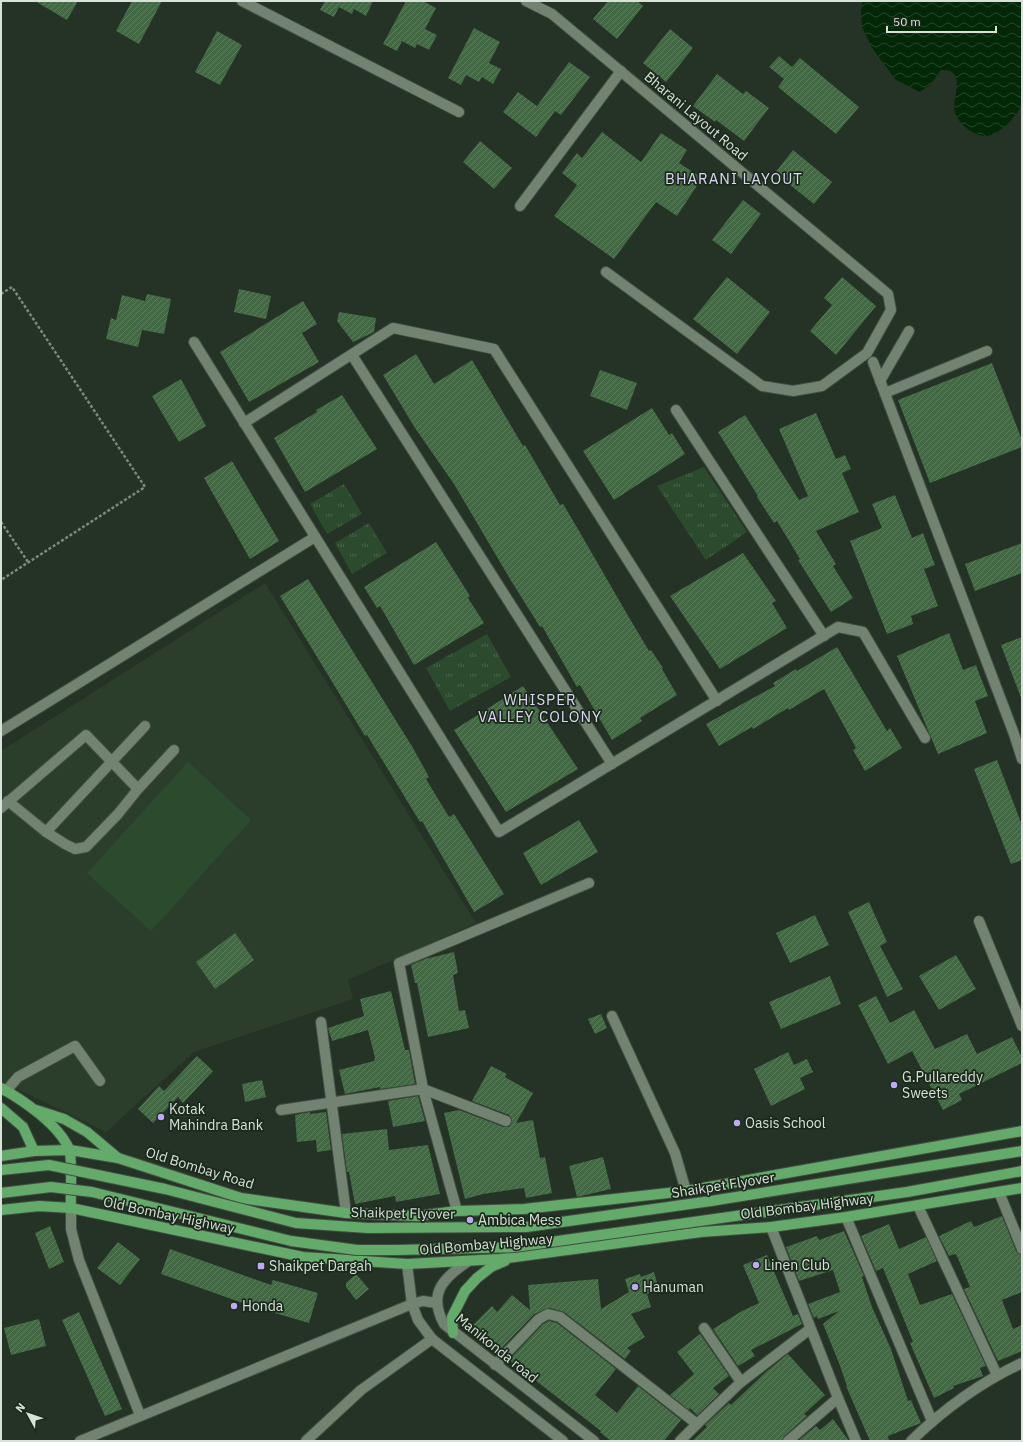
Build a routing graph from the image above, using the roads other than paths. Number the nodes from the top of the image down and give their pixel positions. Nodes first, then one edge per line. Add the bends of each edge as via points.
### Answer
1 (242, 1) edge
2 (526, 1) edge
3 (621, 71) junction
4 (459, 112) dead end
5 (520, 206) dead end
6 (606, 272) dead end
7 (909, 331) dead end
8 (194, 342) dead end
9 (987, 351) dead end
10 (352, 355) junction
11 (872, 362) dead end
12 (880, 381) junction
13 (885, 393) junction
14 (676, 410) dead end
15 (244, 423) junction
16 (315, 537) junction
17 (824, 636) junction
18 (717, 701) junction
19 (145, 726) dead end
20 (1, 731) edge
21 (1018, 733) edge
22 (925, 738) dead end
23 (174, 750) dead end
24 (1022, 759) edge
25 (111, 762) junction
26 (612, 764) junction
27 (138, 789) junction
28 (4, 804) edge
29 (46, 832) junction
30 (589, 883) dead end
31 (979, 921) dead end
32 (612, 1016) dead end
33 (321, 1022) dead end
34 (1022, 1026) edge
35 (100, 1081) dead end
36 (4, 1089) edge
37 (423, 1089) junction
38 (332, 1103) junction
39 (1, 1108) edge
40 (32, 1109) junction
41 (281, 1110) dead end
42 (506, 1121) dead end
43 (1022, 1131) edge
44 (34, 1150) junction
45 (70, 1150) junction
46 (1022, 1150) edge
47 (1, 1156) edge
48 (118, 1158) junction
49 (1, 1170) edge
50 (1022, 1171) edge
51 (1022, 1188) edge
52 (686, 1191) junction
53 (999, 1192) junction
54 (1, 1193) edge
55 (918, 1206) junction
56 (70, 1208) junction
57 (1, 1210) edge
58 (457, 1211) junction
59 (346, 1213) junction
60 (846, 1217) junction
61 (771, 1227) junction
62 (1022, 1249) edge
63 (512, 1258) junction
64 (467, 1262) junction
65 (407, 1264) junction
66 (436, 1303) junction
67 (412, 1304) junction
68 (704, 1328) dead end
69 (810, 1330) junction
70 (453, 1333) junction
71 (432, 1339) junction
72 (1022, 1363) edge
73 (495, 1366) junction
74 (997, 1375) junction
75 (741, 1382) junction
76 (838, 1398) junction
77 (140, 1415) junction
78 (932, 1421) junction
79 (697, 1424) junction
80 (80, 1441) edge
81 (306, 1441) edge
82 (563, 1441) edge
83 (594, 1441) edge
84 (680, 1441) edge
85 (788, 1441) edge
86 (856, 1441) edge
87 (910, 1441) edge

1 - 4 street
2 - 3 street, Bharani Layout Road via 552,14
3 - 5 street
3 - 6 street, Bharani Layout Road via 888,294 891,310 867,352 822,386 793,391 762,386
7 - 12 street
8 - 15 street
9 - 13 street
10 - 15 street
10 - 18 street via 393,328 494,348
10 - 26 street
11 - 12 street
12 - 13 street
13 - 21 street
14 - 17 street
15 - 16 street
16 - 20 street
16 - 26 street via 499,832
17 - 18 street
17 - 22 street via 838,627 863,632
18 - 26 street
19 - 25 street
21 - 24 street
23 - 27 street
25 - 27 street
25 - 28 street via 86,735
25 - 29 street
27 - 29 street via 86,847 75,849
28 - 29 street
30 - 37 street via 399,962
31 - 34 street
32 - 52 street via 675,1153
33 - 38 street
35 - 36 street via 75,1046 18,1077
36 - 40 main road
37 - 38 street
37 - 42 street
37 - 58 street
38 - 41 street
38 - 59 street
39 - 44 main road via 23,1127
40 - 45 main road via 60,1133
40 - 48 main road via 64,1118 87,1132
43 - 52 main road
44 - 45 main road, Old Bombay Road
44 - 47 main road, Old Bombay Road
45 - 48 main road, Old Bombay Road
45 - 56 main road
46 - 49 main road, Shaikpet Flyover, bridge via 711,1201 526,1227 368,1228 296,1223 165,1189 49,1165
48 - 59 main road, Old Bombay Road via 241,1198
50 - 54 main road, bridge via 907,1192 515,1247 413,1250 357,1250 291,1241 92,1192 51,1187
51 - 53 main road, Old Bombay Highway
52 - 58 main road via 524,1209
53 - 55 main road, Old Bombay Highway
53 - 62 street
55 - 60 main road, Old Bombay Highway
55 - 74 street
56 - 57 main road, Old Bombay Highway via 39,1206
56 - 65 main road, Old Bombay Highway via 303,1257
56 - 77 street via 71,1229 78,1260
58 - 59 main road, Old Bombay Road via 417,1216
60 - 61 main road, Old Bombay Highway
60 - 78 street
61 - 63 main road, Old Bombay Highway via 701,1232
61 - 69 street
63 - 64 main road, Old Bombay Highway
63 - 70 main road via 491,1267 476,1278 465,1291 452,1317
64 - 65 main road, Old Bombay Highway
64 - 66 street via 453,1271 446,1280 439,1290
65 - 67 street
66 - 67 street via 423,1301
66 - 70 street, Manikonda road via 444,1324
67 - 71 street via 418,1320
67 - 77 street
68 - 75 street
69 - 75 street
69 - 76 street
70 - 73 street, Manikonda road
71 - 81 street via 361,1390
71 - 82 street
72 - 74 street
73 - 79 street via 539,1319 553,1314
73 - 83 street, Manikonda road
74 - 78 street
75 - 79 street
76 - 85 street
76 - 86 street
77 - 80 street
78 - 87 street
79 - 84 street

